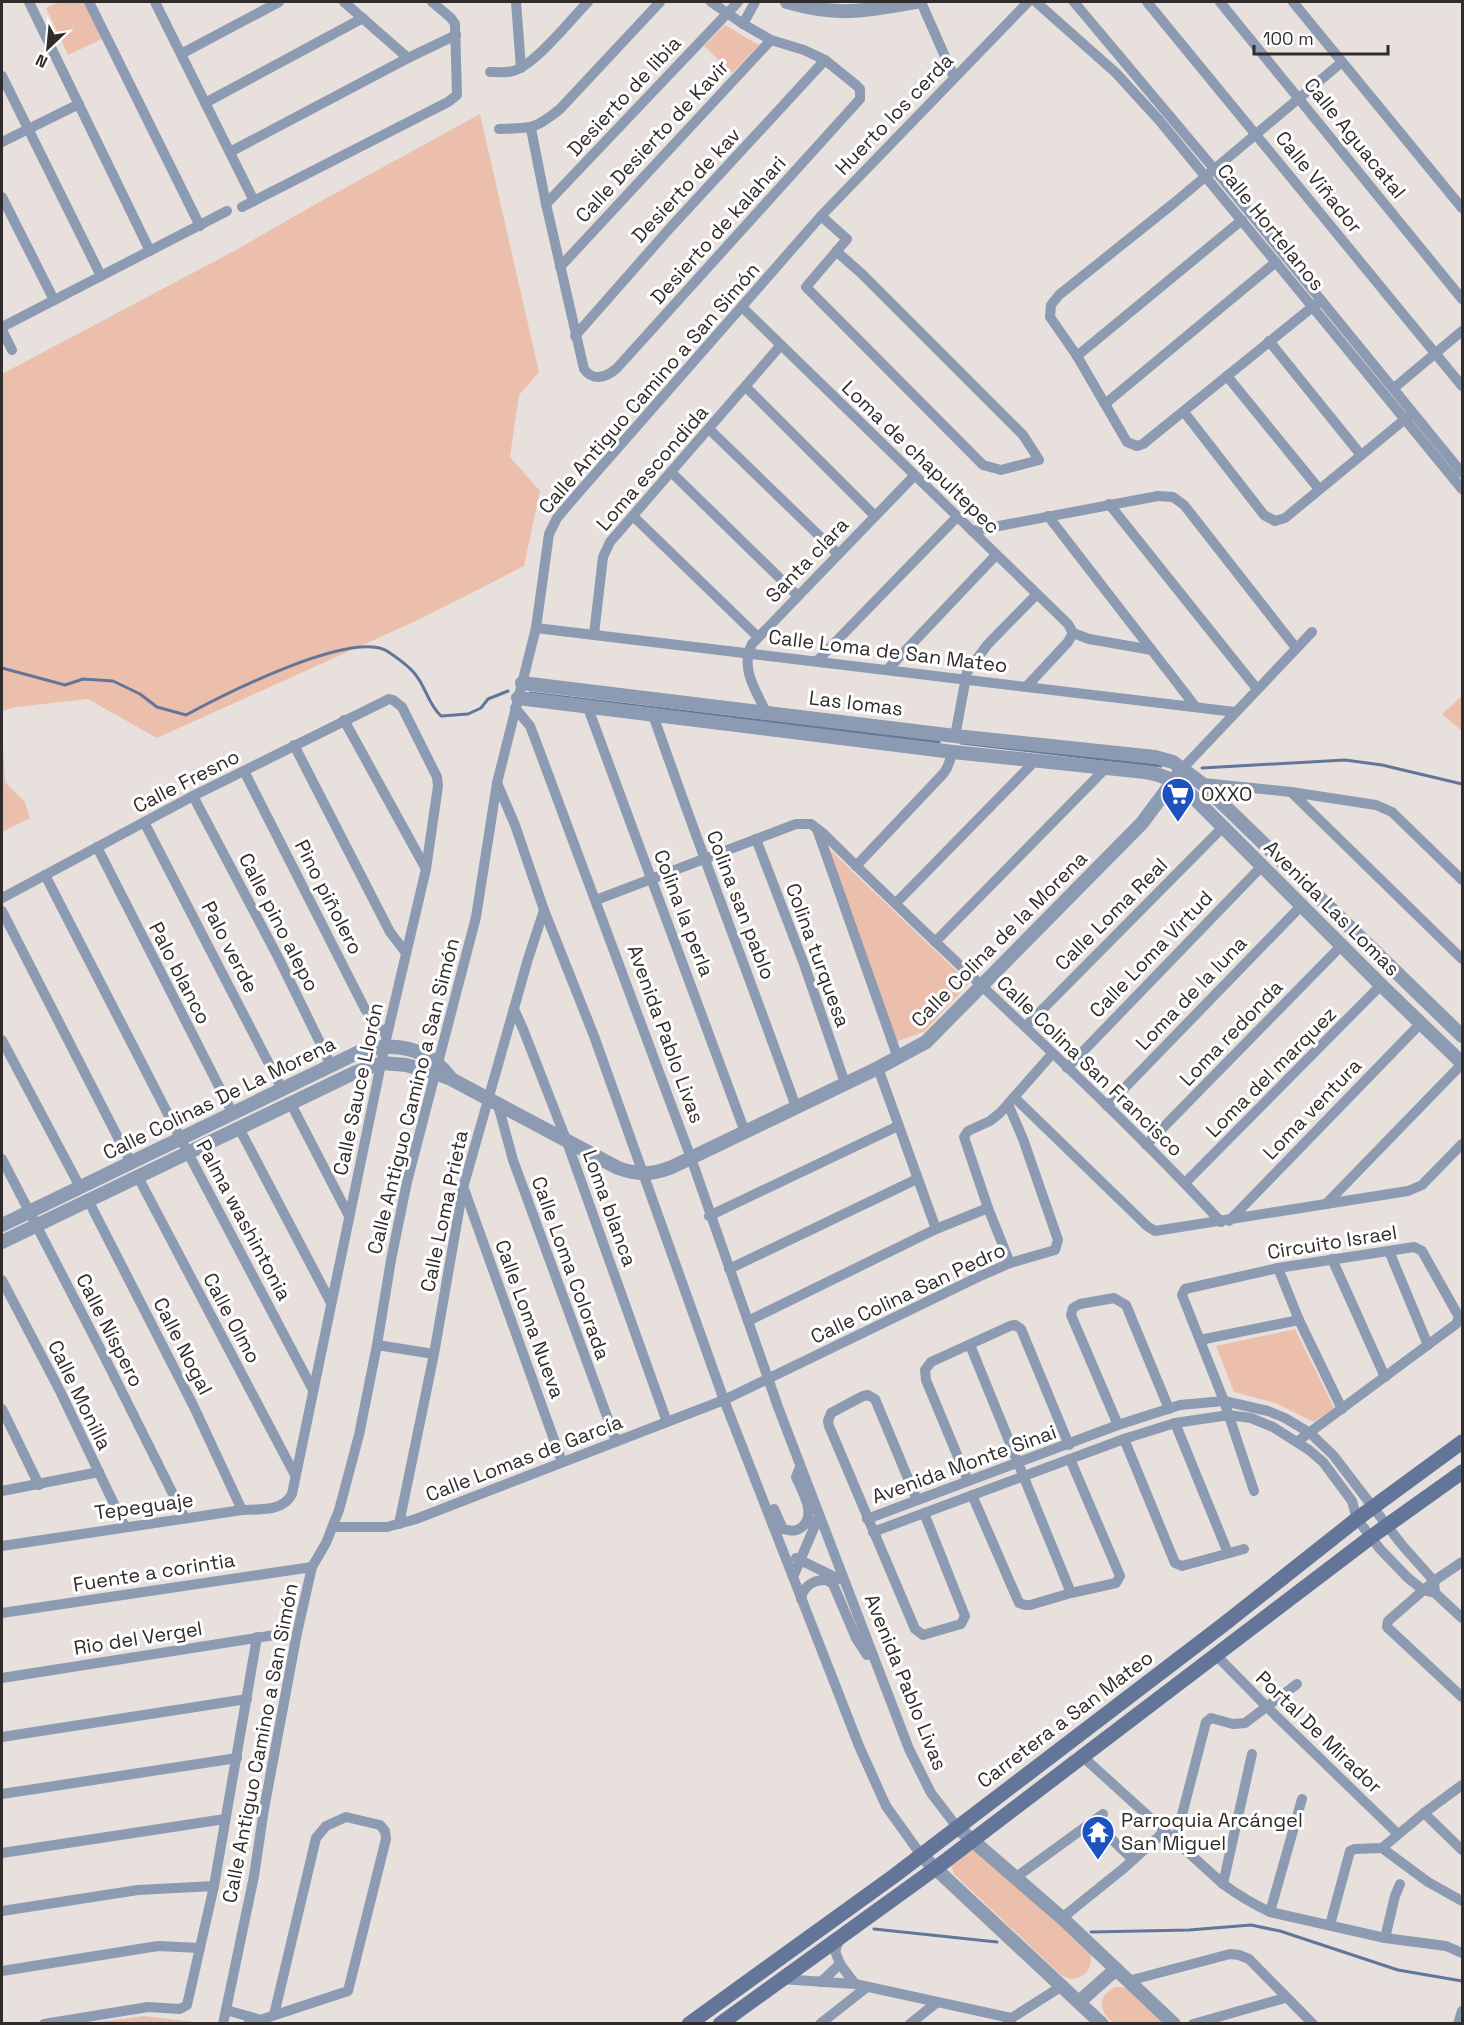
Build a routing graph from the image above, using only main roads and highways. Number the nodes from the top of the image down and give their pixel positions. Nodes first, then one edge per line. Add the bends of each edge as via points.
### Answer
1 (1462, 1442) edge
2 (1462, 1472) edge
3 (1223, 1625) junction
4 (1216, 1655) junction
5 (1090, 1725) junction
6 (1082, 1756) junction
7 (689, 2024) edge
8 (720, 2024) edge

1 - 3 main road, Carretera a San Mateo
2 - 4 main road, Carretera a San Mateo
3 - 4 main road via 1223,1636 1211,1648
3 - 5 main road, Carretera a San Mateo
4 - 6 main road, Carretera a San Mateo
5 - 6 main road via 1087,1738 1077,1748
5 - 7 main road, Carretera a San Mateo via 921,1855
6 - 8 main road, Carretera a San Mateo via 936,1868

